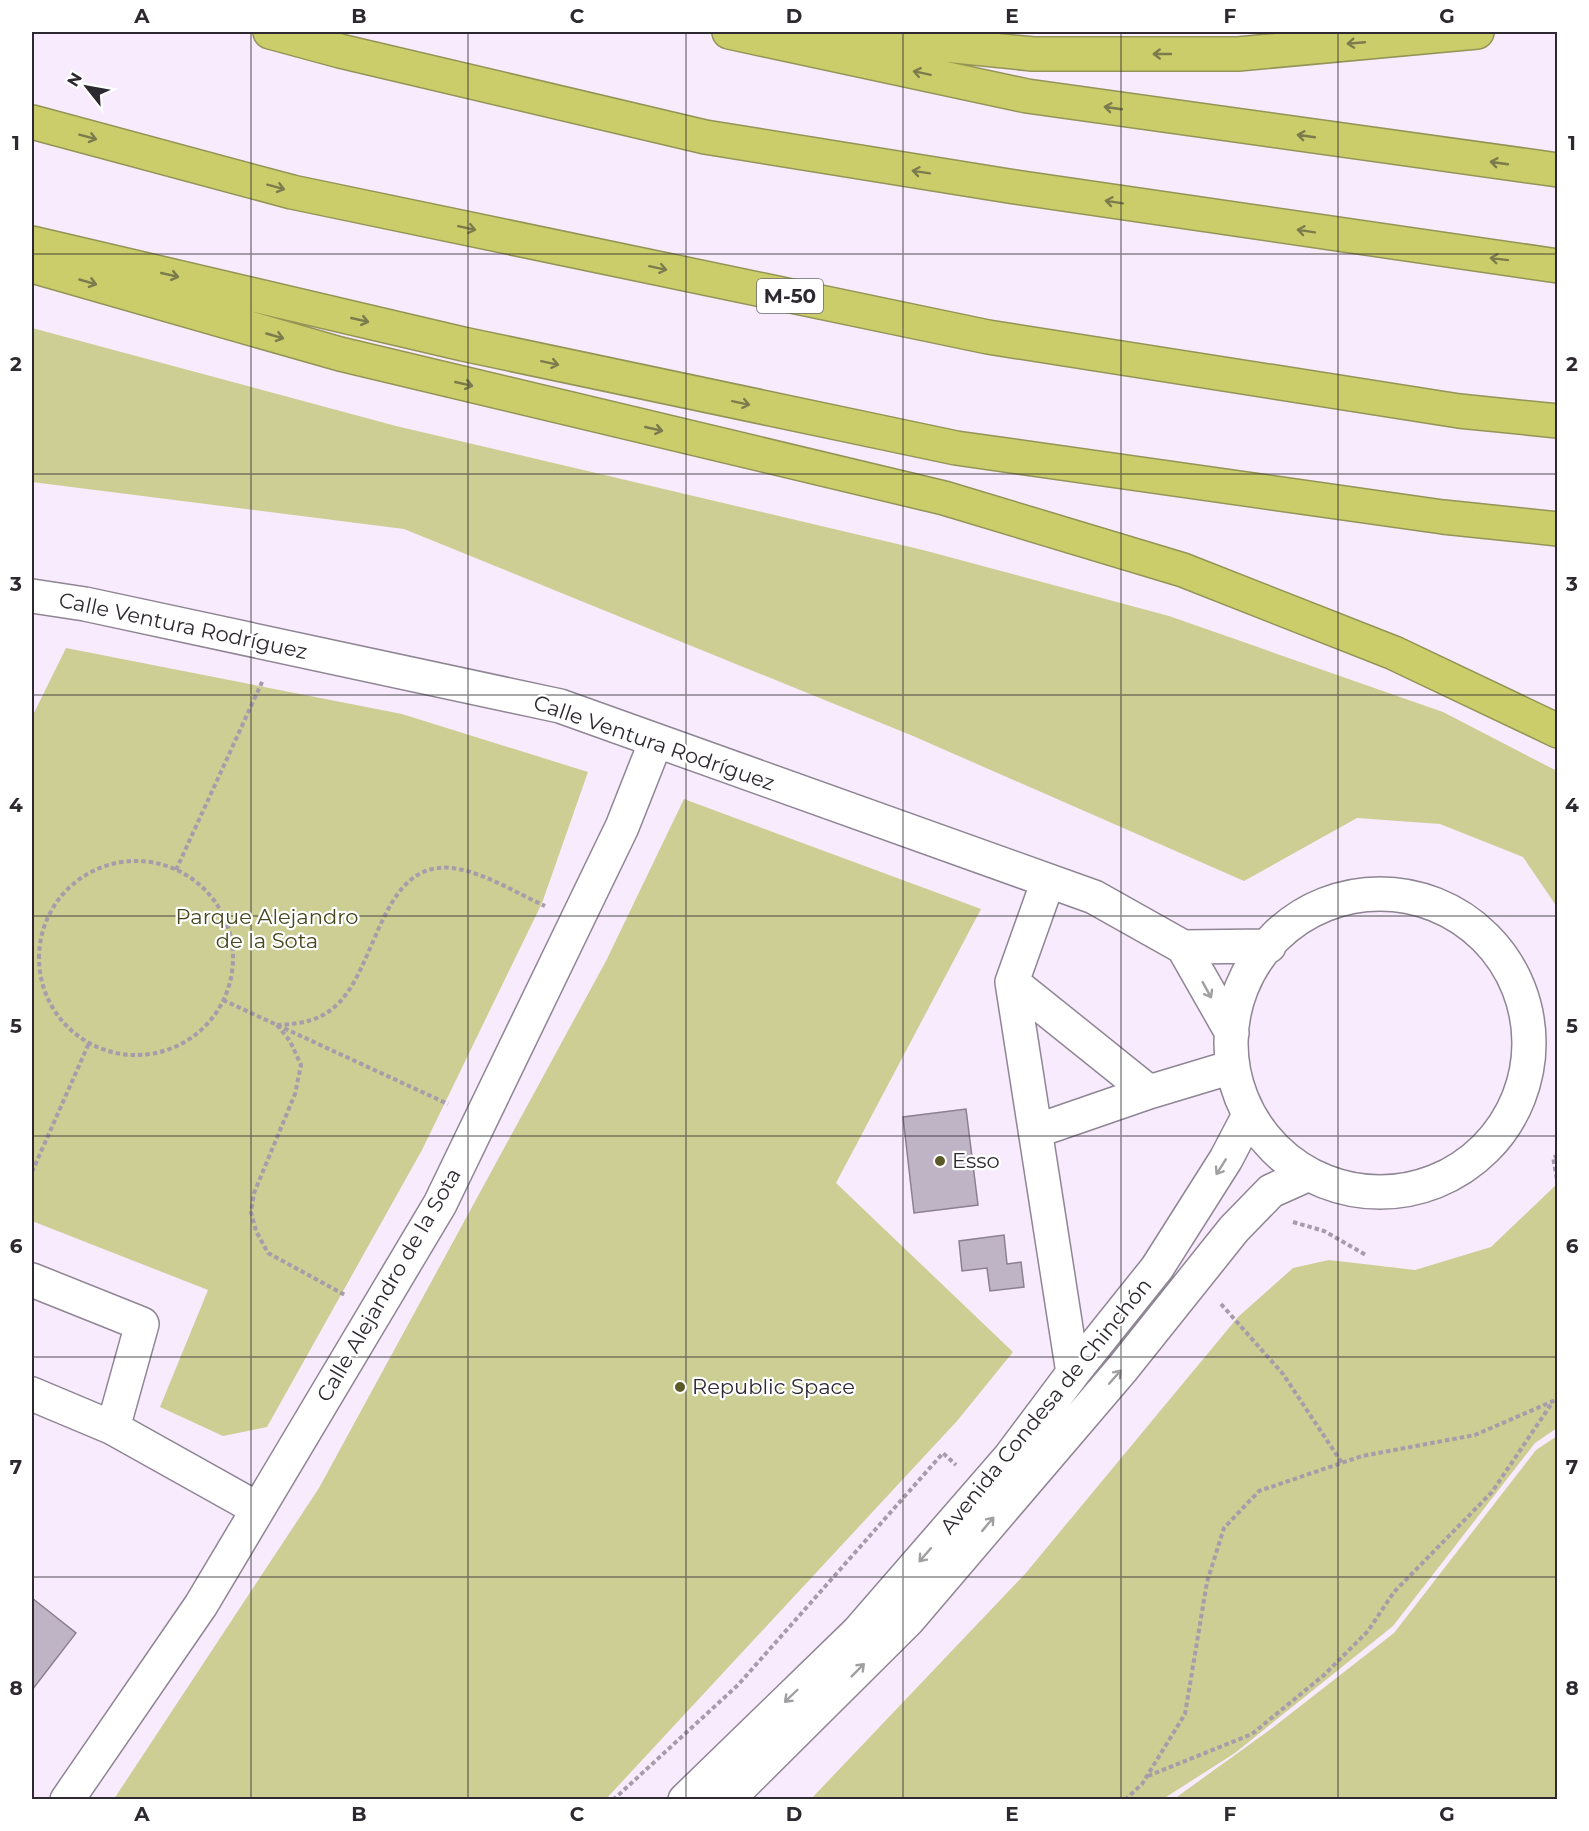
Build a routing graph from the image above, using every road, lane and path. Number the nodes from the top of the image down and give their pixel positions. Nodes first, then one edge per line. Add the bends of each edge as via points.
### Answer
1 (270, 32) edge
2 (729, 32) edge
3 (814, 32) edge
4 (1477, 32) edge
5 (32, 122) edge
6 (1557, 170) edge
7 (32, 243) edge
8 (32, 266) edge
9 (1557, 266) edge
10 (1557, 421) edge
11 (1557, 529) edge
12 (32, 596) edge
13 (267, 672) dead end
14 (1557, 730) edge
15 (656, 741) junction
16 (176, 870) junction
17 (1048, 881) junction
18 (547, 907) dead end
19 (1269, 946) junction
20 (1183, 947) junction
21 (1012, 982) junction
22 (223, 1000) junction
23 (276, 1025) junction
24 (1232, 1034) junction
25 (89, 1043) junction
26 (1232, 1067) junction
27 (1149, 1092) junction
28 (455, 1107) dead end
29 (1249, 1115) junction
30 (1036, 1131) junction
31 (1557, 1156) edge
32 (32, 1172) edge
33 (1309, 1174) junction
34 (1557, 1185) edge
35 (32, 1280) edge
36 (1214, 1296) dead end
37 (351, 1298) dead end
38 (1073, 1373) junction
39 (32, 1394) edge
40 (1555, 1400) edge
41 (113, 1428) junction
42 (1342, 1463) junction
43 (258, 1509) junction
44 (1147, 1777) junction
45 (67, 1800) edge
46 (685, 1800) edge
47 (727, 1800) edge
48 (1125, 1800) edge

9 -> 1 highway via 1027,189 705,137
6 -> 2 highway via 1027,96
4 -> 3 highway via 1238,54 1033,54
5 -> 10 highway, M-50 via 292,192 988,338 1459,411
7 -> 11 highway via 463,344 956,448 1443,517
8 -> 14 highway via 340,354 944,498 1183,570 1395,653
12 - 15 street, Calle Ventura Rodríguez via 86,604 560,706
13 - 16 path
15 - 17 street, Calle Ventura Rodríguez
15 - 43 street, Calle Alejandro de la Sota via 622,827 440,1204
16 - 22 path via 214,899 228,927 233,960
16 - 25 path via 162,864 129,861 99,867 72,884 52,909 40,939 39,970 48,1001 67,1027
17 - 20 street, Calle Ventura Rodríguez via 1094,897
17 - 21 street
18 - 23 path via 469,871 439,868 420,875 407,881 394,898 359,970 334,1008 303,1023
19 - 20 street, Calle Ventura Rodríguez
19 - 24 street via 1251,967 1233,1016
19 - 33 street via 1284,928 1328,902 1378,893 1428,900 1473,925 1507,962 1527,1009 1529,1061 1514,1110 1484,1150 1441,1179 1392,1192 1349,1189
20 -> 24 street
21 - 27 street
21 - 30 street
22 - 23 path
22 - 25 path via 211,1020 187,1041 156,1053 124,1055
23 - 28 path
23 - 37 path via 290,1041 301,1065 295,1094 254,1193 251,1212 256,1231 268,1253
24 - 26 street
25 - 32 path
26 - 27 street
26 - 29 street
27 - 30 street
29 - 33 street via 1275,1149
29 -> 38 street, Avenida Condesa de Chinchón via 1157,1268
30 - 38 street
31 - 34 path via 1553,1157
47 -> 33 street, Avenida Condesa de Chinchón via 908,1620 1123,1368 1234,1228 1271,1191
35 - 41 street via 142,1324
36 - 42 path via 1283,1374
38 -> 46 street, Avenida Condesa de Chinchón via 1010,1457 858,1632
39 - 41 street
40 - 42 path via 1474,1435
40 - 44 path via 1492,1492 1394,1592 1368,1631 1324,1676 1252,1734
41 - 43 street
42 - 44 path via 1259,1491 1224,1528 1207,1582 1185,1714
43 - 45 street, Calle Alejandro de la Sota via 201,1605
44 - 48 path

